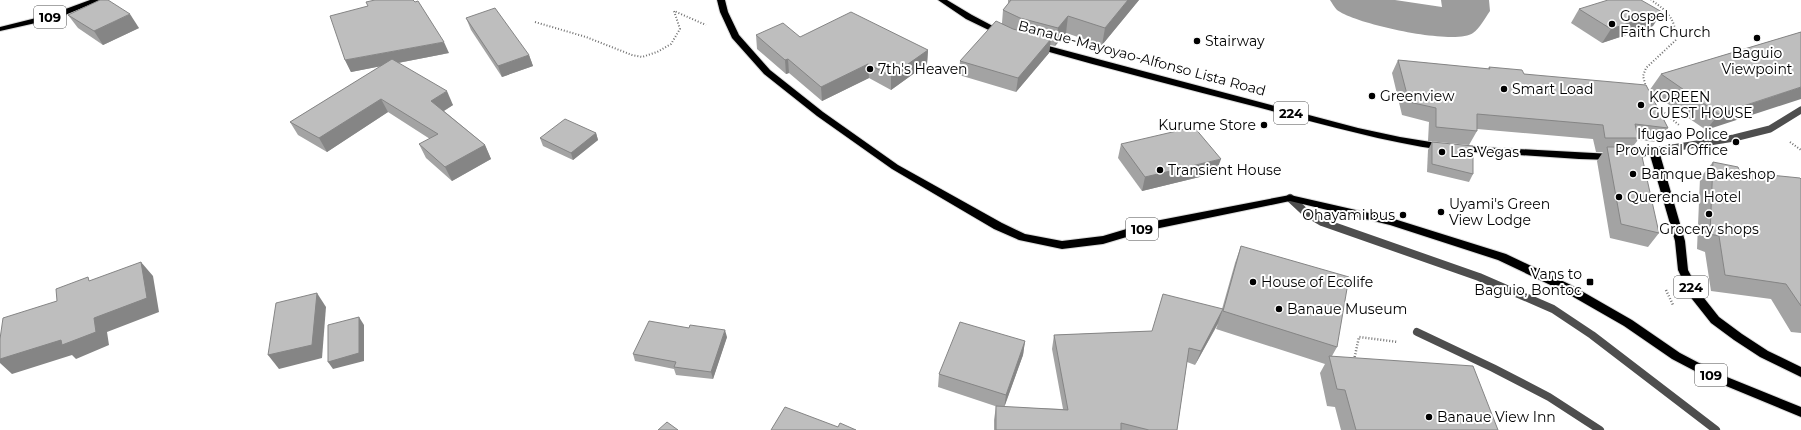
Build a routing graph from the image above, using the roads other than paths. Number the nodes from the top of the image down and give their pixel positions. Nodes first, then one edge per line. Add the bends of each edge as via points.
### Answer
1 (97, 0) edge
2 (721, 0) edge
3 (942, 0) edge
4 (0, 29) edge
5 (1010, 36) edge
6 (1028, 43) edge
7 (1801, 110) edge
8 (1654, 151) junction
9 (1290, 198) junction
10 (1417, 332) dead end
11 (1801, 372) edge
12 (1801, 412) edge
13 (1600, 430) edge
14 (1716, 430) edge

1 - 4 main road, 109 via 55,16
2 - 9 main road, 109 via 735,36 767,72 820,114 895,167 998,226 1023,237 1062,245 1103,240 1150,226
3 - 5 main road, Banaue-Mayoyao-Alfonso Lista Road via 969,17
6 - 8 main road, Banaue-Mayoyao-Alfonso Lista Road / 224 via 1189,88 1419,144 1458,149 1578,156 1632,157
7 - 8 street via 1770,129 1734,138
8 - 11 main road, 224 via 1680,241 1683,270 1696,296 1715,320 1738,337 1764,354
9 - 12 main road, 109 via 1391,222 1502,257 1567,288 1628,323 1676,356 1718,378
9 - 14 street via 1305,212 1322,222 1479,277 1553,309 1592,335
10 - 13 street via 1542,393

